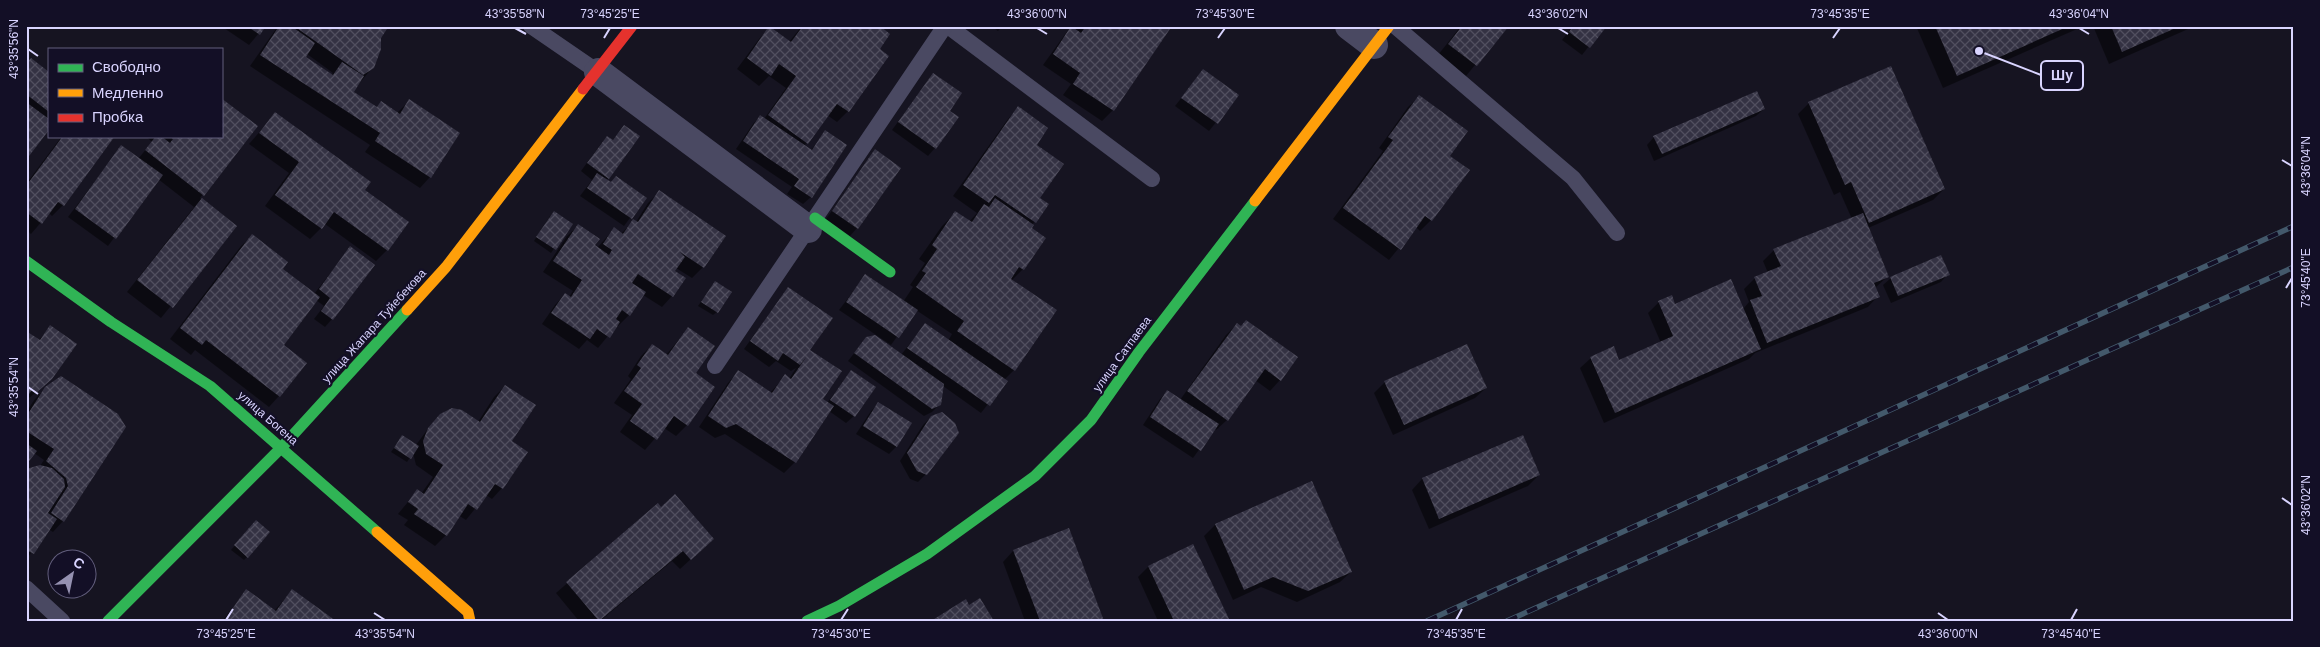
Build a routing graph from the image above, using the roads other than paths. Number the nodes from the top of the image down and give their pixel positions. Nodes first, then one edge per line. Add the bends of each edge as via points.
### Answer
1 (532, 26) edge
2 (632, 26) edge
3 (946, 26) edge
4 (1349, 26) edge
5 (1395, 26) edge
6 (1381, 36) edge
7 (598, 72) junction
8 (1152, 179) dead end
9 (811, 224) junction
10 (1617, 233) dead end
11 (26, 261) edge
12 (890, 272) dead end
13 (715, 366) dead end
14 (281, 448) junction
15 (26, 588) edge
16 (62, 621) edge
17 (108, 621) edge
18 (470, 621) edge
19 (807, 621) edge

1 - 7 lane
2 - 7 street, улица Жапара Туйебекова
3 - 8 lane
3 - 9 lane
4 - 6 street
5 - 10 lane via 1573,178
6 - 19 street, улица Сатпаева via 1139,352 1091,420 1035,476 927,554 839,606
7 - 9 street
7 - 14 street, улица Жапара Туйебекова via 446,267
9 - 12 street
9 - 13 lane
11 - 14 street, улица Богена via 111,322 210,386
14 - 17 street, улица Жапара Туйебекова
14 - 18 street, улица Богена via 468,612
15 - 16 lane

